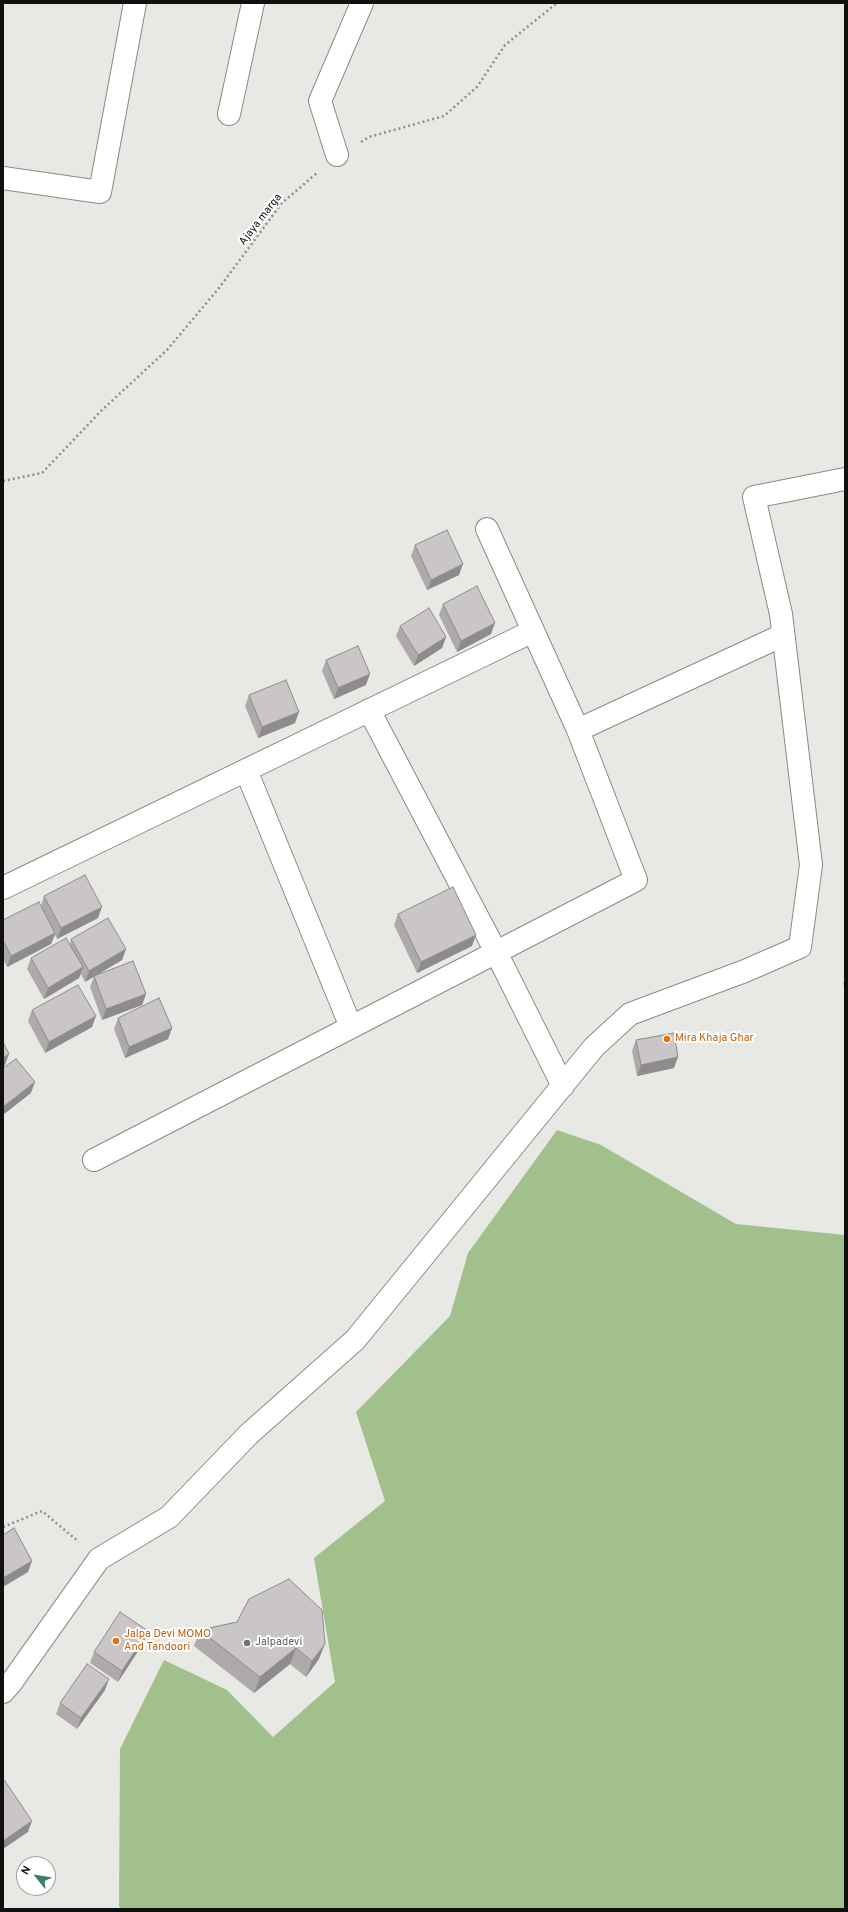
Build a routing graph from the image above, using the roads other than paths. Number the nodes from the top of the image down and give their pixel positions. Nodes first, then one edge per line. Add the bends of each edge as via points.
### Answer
1 (135, 3) edge
2 (253, 3) edge
3 (362, 3) edge
4 (229, 114) dead end
5 (336, 155) road end
6 (3, 178) edge
7 (845, 479) edge
8 (487, 529) dead end
9 (533, 631) junction
10 (783, 635) junction
11 (369, 710) junction
12 (578, 730) junction
13 (246, 770) junction
14 (3, 888) edge
15 (496, 952) junction
16 (351, 1027) junction
17 (563, 1086) junction
18 (94, 1160) dead end
19 (3, 1692) edge

1 - 6 street via 100,192
2 - 4 street
3 - 5 street via 320,100
7 - 10 street via 754,497 781,614
8 - 9 street
9 - 11 street
9 - 12 street
10 - 12 street
10 - 17 street via 811,865 800,947 745,971 630,1014 594,1047
11 - 13 street
11 - 15 street
12 - 15 street via 636,880
13 - 14 street
13 - 16 street
15 - 16 street
15 - 17 street
16 - 18 street
17 - 19 street via 355,1340 249,1434 169,1517 99,1559

